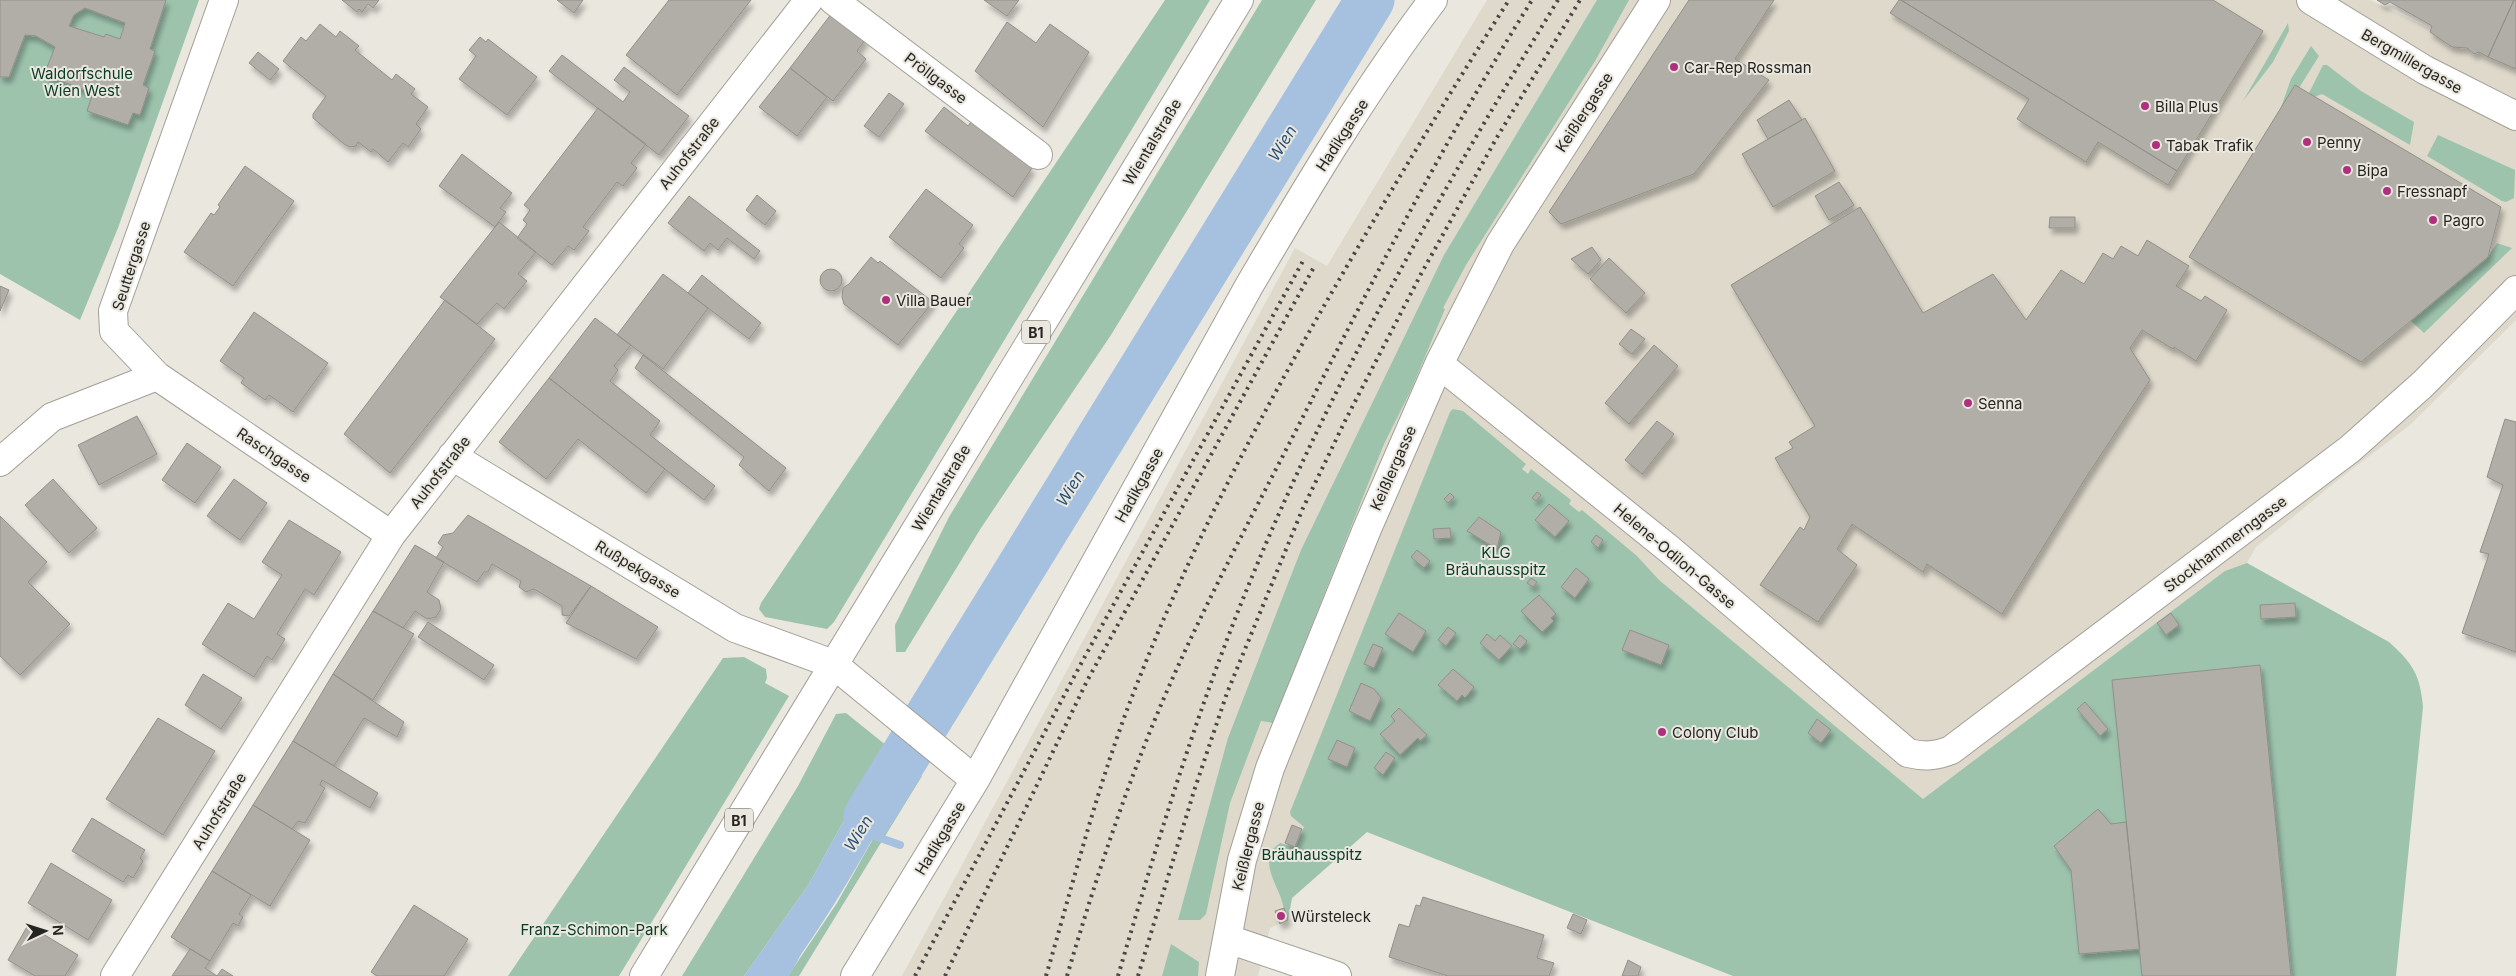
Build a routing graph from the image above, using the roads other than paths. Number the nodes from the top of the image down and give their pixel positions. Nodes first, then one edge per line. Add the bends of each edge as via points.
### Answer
1 (224, 0) edge
2 (809, 0) edge
3 (833, 0) edge
4 (1239, 0) edge
5 (1432, 0) edge
6 (1656, 0) edge
7 (2311, 0) edge
8 (2516, 116) edge
9 (1038, 155) dead end
10 (2516, 290) edge
11 (1438, 364) junction
12 (157, 376) junction
13 (452, 456) junction
14 (0, 462) edge
15 (391, 535) junction
16 (833, 664) junction
17 (1908, 753) joint
18 (968, 774) junction
19 (1228, 939) junction
20 (115, 976) edge
21 (644, 976) edge
22 (855, 976) edge
23 (1220, 976) edge
24 (1337, 976) edge

1 - 12 street, Seuttergasse via 114,311 114,331
2 - 13 street, Auhofstraße
3 - 9 street, Pröllgasse
4 - 16 street, Wientalstraße / B1
5 - 18 street, Hadikgasse via 1287,222
6 - 11 street, Keißlergasse via 1500,244
7 - 8 street, Bergmillergasse via 2425,70
10 - 17 street, Stockhammerngasse via 2423,384 2321,472 1951,750 1936,756
11 - 17 street, Helene-Odilon-Gasse via 1669,549
11 - 19 street, Keißlergasse via 1366,529 1270,768 1242,860
12 - 14 street via 52,417
12 - 15 street, Raschgasse
13 - 15 street, Auhofstraße
13 - 16 street, Rußpekgasse via 735,628
15 - 20 street, Auhofstraße
16 - 18 street
16 - 21 street, Wientalstraße / B1
18 - 22 street, Hadikgasse
19 - 23 street, Keißlergasse
19 - 24 street

